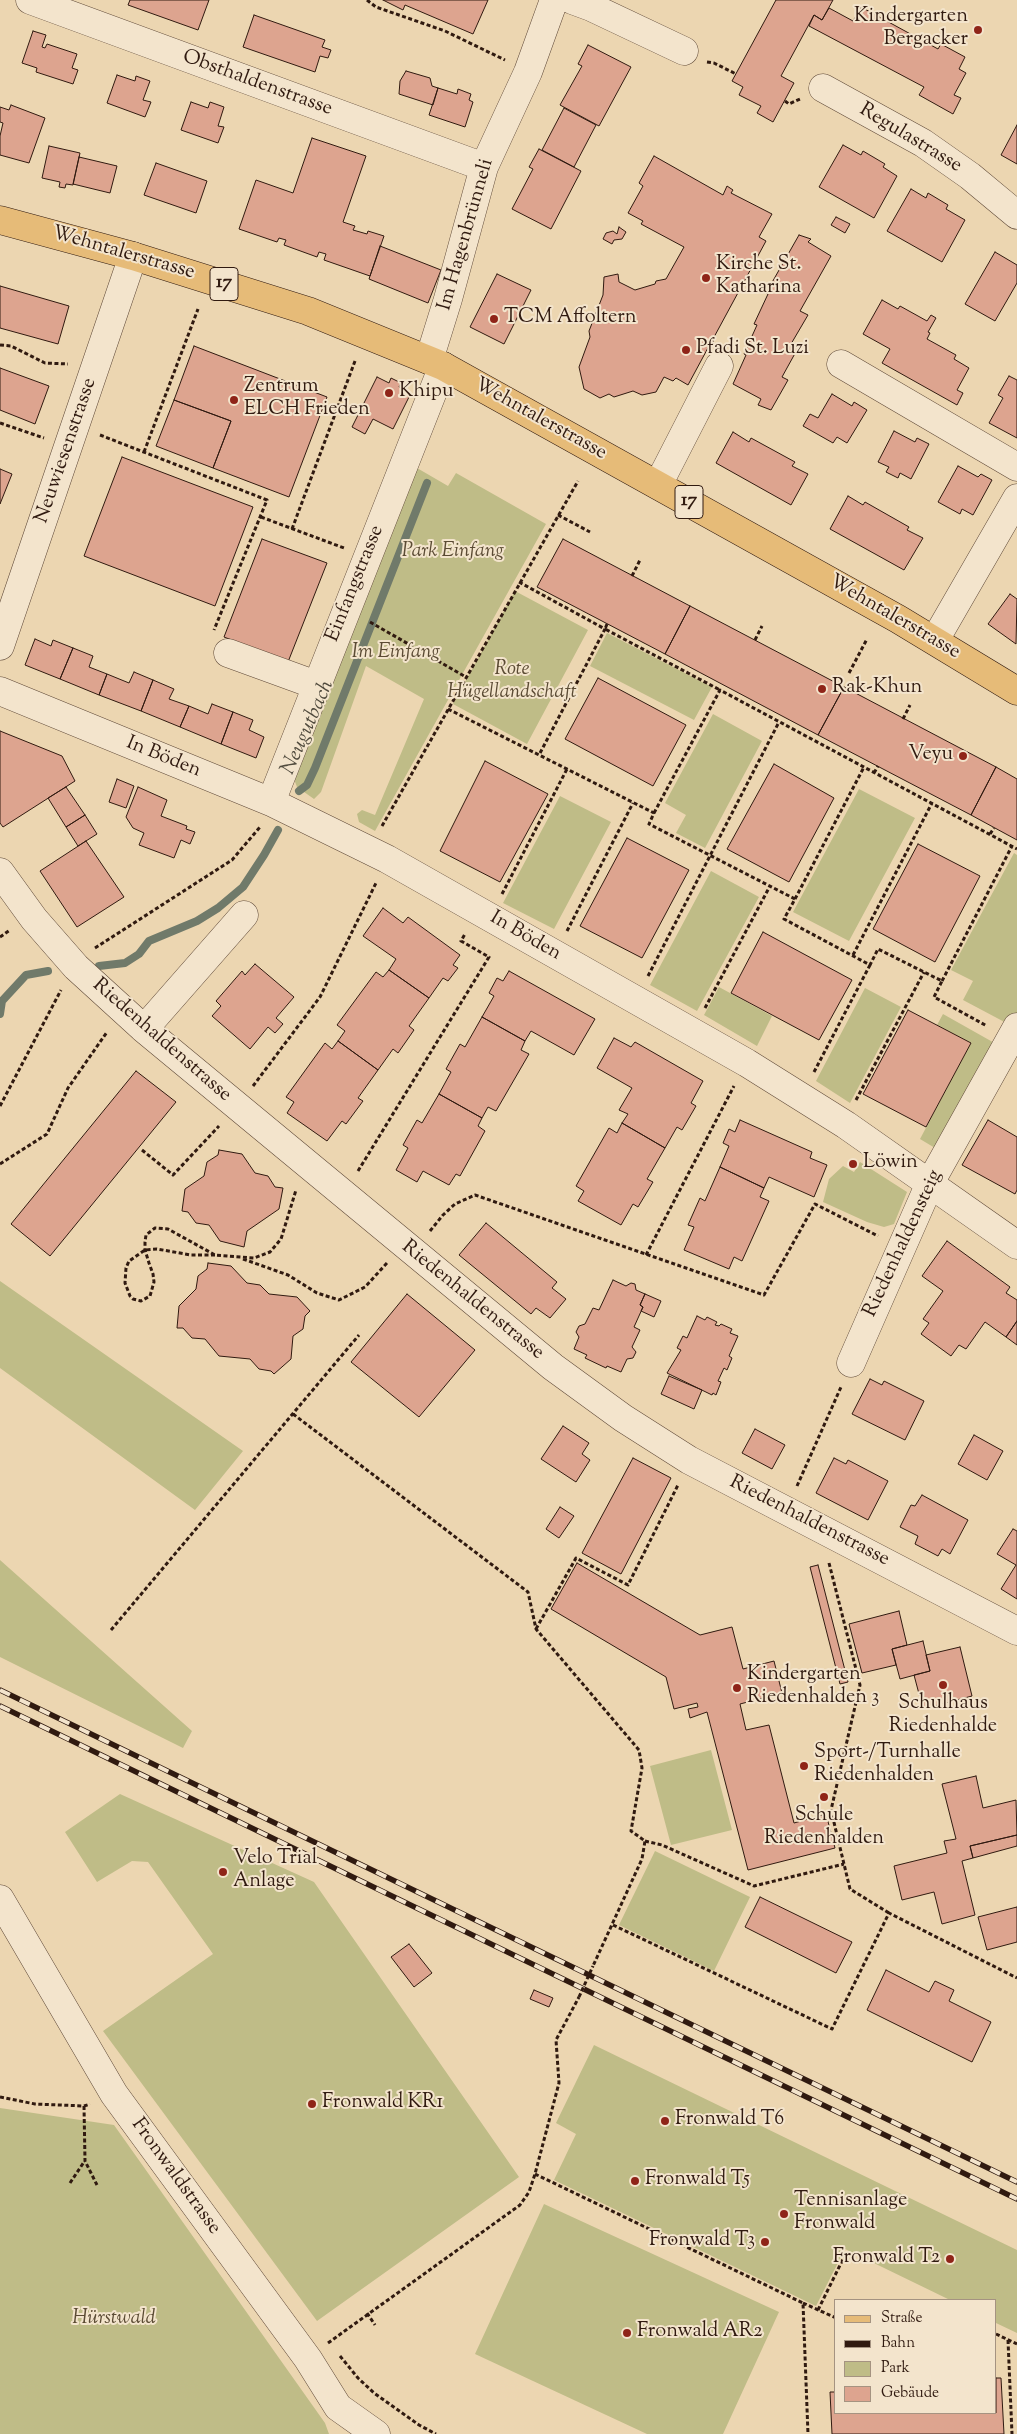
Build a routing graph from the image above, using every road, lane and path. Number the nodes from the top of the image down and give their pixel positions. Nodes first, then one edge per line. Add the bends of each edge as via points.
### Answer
1 (30, 0) edge
2 (367, 0) edge
3 (554, 0) edge
4 (572, 0) edge
5 (684, 51) dead end
6 (509, 62) dead end
7 (823, 88) dead end
8 (484, 167) junction
9 (1017, 215) edge
10 (0, 220) edge
11 (133, 256) junction
12 (198, 309) dead end
13 (0, 345) edge
14 (355, 361) dead end
15 (436, 363) junction
16 (841, 364) dead end
17 (719, 366) dead end
18 (94, 372) junction
19 (0, 423) edge
20 (73, 436) junction
21 (144, 452) junction
22 (1017, 467) edge
23 (578, 482) dead end
24 (658, 485) junction
25 (1017, 498) edge
26 (558, 515) junction
27 (260, 517) junction
28 (292, 529) junction
29 (590, 532) dead end
30 (366, 557) junction
31 (640, 560) dead end
32 (632, 576) dead end
33 (519, 582) junction
34 (608, 624) dead end
35 (762, 626) dead end
36 (605, 629) junction
37 (385, 631) dead end
38 (867, 639) dead end
39 (754, 640) dead end
40 (935, 640) junction
41 (0, 646) edge
42 (228, 653) joint
43 (849, 673) dead end
44 (466, 676) junction
45 (316, 685) junction
46 (730, 688) dead end
47 (720, 690) junction
48 (1017, 690) edge
49 (0, 691) edge
50 (727, 694) junction
51 (910, 705) dead end
52 (448, 709) junction
53 (903, 719) dead end
54 (779, 722) junction
55 (539, 755) junction
56 (878, 766) dead end
57 (864, 767) junction
58 (567, 770) junction
59 (874, 773) junction
60 (633, 803) junction
61 (932, 803) junction
62 (267, 810) junction
63 (654, 813) junction
64 (381, 827) dead end
65 (994, 828) dead end
66 (990, 834) junction
67 (1012, 846) junction
68 (1017, 849) edge
69 (711, 857) junction
70 (0, 872) edge
71 (380, 876) dead end
72 (770, 886) junction
73 (501, 895) dead end
74 (795, 899) junction
75 (244, 915) dead end
76 (470, 927) dead end
77 (569, 928) dead end
78 (853, 955) junction
79 (870, 964) junction
80 (76, 967) junction
81 (924, 972) junction
82 (648, 977) dead end
83 (942, 981) junction
84 (700, 1017) dead end
85 (144, 1029) junction
86 (107, 1031) dead end
87 (1014, 1032) edge
88 (814, 1073) dead end
89 (736, 1081) dead end
90 (250, 1089) dead end
91 (856, 1101) dead end
92 (0, 1106) edge
93 (225, 1119) dead end
94 (142, 1150) dead end
95 (0, 1164) edge
96 (356, 1174) dead end
97 (930, 1183) junction
98 (297, 1188) dead end
99 (428, 1234) dead end
100 (1017, 1245) edge
101 (901, 1248) junction
102 (145, 1250) junction
103 (215, 1255) junction
104 (646, 1255) junction
105 (392, 1257) dead end
106 (241, 1258) junction
107 (359, 1335) dead end
108 (851, 1363) joint
109 (293, 1414) junction
110 (681, 1481) dead end
111 (797, 1487) dead end
112 (827, 1557) dead end
113 (536, 1629) junction
114 (111, 1630) dead end
115 (1017, 1631) edge
116 (645, 1841) junction
117 (844, 1864) junction
118 (0, 1899) edge
119 (889, 1912) junction
120 (613, 1925) junction
121 (1017, 1978) edge
122 (114, 2094) junction
123 (0, 2098) edge
124 (84, 2106) junction
125 (85, 2161) junction
126 (535, 2174) junction
127 (70, 2183) dead end
128 (97, 2185) dead end
129 (845, 2255) dead end
130 (803, 2303) junction
131 (818, 2310) junction
132 (367, 2314) junction
133 (834, 2317) edge
134 (374, 2325) dead end
135 (997, 2334) edge
136 (1008, 2340) junction
137 (330, 2342) junction
138 (1017, 2344) edge
139 (308, 2359) junction
140 (338, 2407) junction
141 (346, 2434) edge
142 (376, 2434) edge
143 (436, 2434) edge
144 (808, 2434) edge
145 (1012, 2434) edge

1 - 8 street, Obsthaldenstrasse
2 - 6 path via 376,8 445,31
3 - 8 street, Im Hagenbrünneli via 528,72
4 - 5 street
7 - 9 street, Regulastrasse via 923,143
8 - 15 street, Im Hagenbrünneli via 448,299
10 - 11 main road, Wehntalerstrasse / 17
11 - 15 main road, Wehntalerstrasse / 17 via 308,310
11 - 18 street, Neuwiesenstrasse
12 - 21 path
13 - 18 path via 11,346 45,363 73,365
14 - 28 path
15 - 24 main road, Wehntalerstrasse / 17
15 - 30 street, Einfangstrasse
16 - 22 street
17 - 24 street
18 - 20 street, Neuwiesenstrasse
19 - 20 path
20 - 21 path
20 - 41 street, Neuwiesenstrasse
21 - 27 path via 266,500
23 - 26 path
24 - 40 main road, Wehntalerstrasse / 17
25 - 40 street
26 - 29 path
26 - 33 path
27 - 28 path
27 - 42 path via 208,644
28 - 30 path
30 - 45 street, Einfangstrasse
31 - 32 path
33 - 36 path
33 - 44 path
34 - 36 path
35 - 39 path
36 - 47 path
36 - 55 path
37 - 44 path
38 - 43 path
40 - 48 main road, Wehntalerstrasse / 17
42 - 45 street
44 - 52 path
45 - 62 street, Einfangstrasse
46 - 50 path
47 - 50 path
47 - 63 path
49 - 62 street, In Böden
50 - 54 path
51 - 53 path
52 - 55 path
52 - 64 path
54 - 57 path
54 - 69 path
55 - 58 path
56 - 59 path
57 - 59 path
57 - 74 path
58 - 60 path
58 - 73 path
59 - 61 path
60 - 63 path
60 - 77 path
61 - 66 path
61 - 78 path
62 - 80 path via 249,842 232,860 98,945
62 - 97 street, In Böden via 387,859 747,1063
63 - 69 path via 649,824
65 - 66 path
66 - 67 path
67 - 68 path
67 - 83 path
69 - 72 path
69 - 82 path
70 - 80 street, Riedenhaldenstrasse via 34,919
71 - 90 path via 320,997
72 - 74 path
72 - 84 path
74 - 78 path via 784,919
75 - 85 street
76 - 96 path via 461,941 489,957
78 - 79 path
79 - 81 path via 878,949
79 - 88 path
80 - 85 street, Riedenhaldenstrasse
80 - 92 path via 58,994
81 - 83 path
81 - 91 path
83 - 87 path via 934,997
85 - 115 street, Riedenhaldenstrasse via 553,1367 623,1418 689,1460
86 - 95 path via 68,1088 47,1134
87 - 97 street, Riedenhaldensteig
89 - 104 path
93 - 94 path via 173,1175
97 - 100 street, In Böden
97 - 101 street, Riedenhaldensteig
98 - 106 path via 291,1200 287,1224 270,1252 254,1258
99 - 104 path via 455,1204 475,1195
101 - 104 path via 815,1204 764,1296
101 - 108 street, Riedenhaldensteig
102 - 102 path via 154,1282 150,1296 141,1301 130,1296 124,1278 129,1261
102 - 103 path
102 - 103 path via 150,1230 161,1227
103 - 106 path
105 - 106 path via 365,1287 339,1300 317,1293 288,1275
107 - 109 path
108 - 111 path
109 - 113 path via 528,1592
109 - 114 path
110 - 113 path via 628,1585 576,1558
112 - 117 path via 860,1685 831,1810
113 - 116 path via 639,1750 642,1768 631,1831
116 - 117 path via 662,1845 754,1886
116 - 120 path via 642,1859
117 - 119 path via 850,1889
118 - 122 street, Fronwaldstrasse
119 - 120 path via 832,2029
119 - 121 path
120 - 126 path, bridge via 556,2040 560,2082
122 - 124 path
122 - 139 street, Fronwaldstrasse
123 - 124 path via 35,2104
124 - 125 path
125 - 127 path
125 - 128 path
126 - 130 path
126 - 132 path via 520,2205
129 - 131 path
130 - 131 path
130 - 144 path
131 - 133 path
132 - 134 path
132 - 137 path
135 - 136 path
136 - 138 path
136 - 145 path
137 - 139 path
137 - 143 path via 374,2393
139 - 140 street, Fronwaldstrasse
140 - 141 street
140 - 142 street, Fronwaldstrasse

